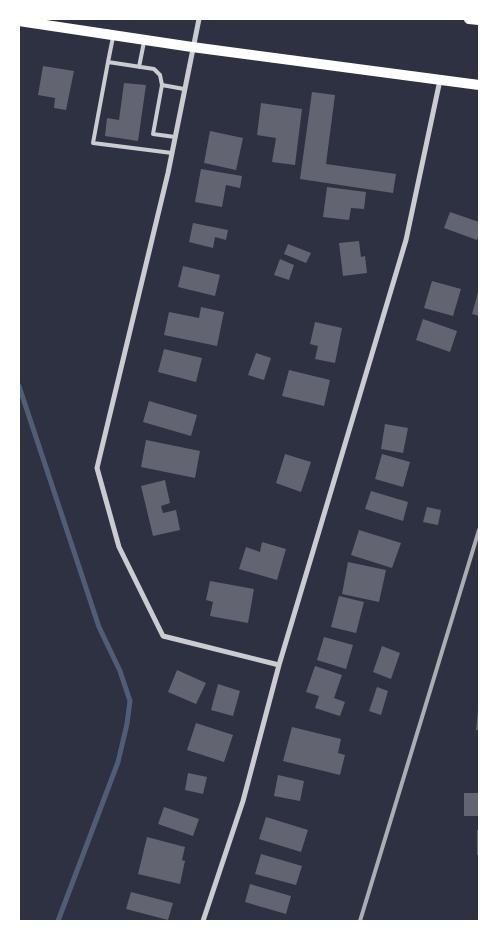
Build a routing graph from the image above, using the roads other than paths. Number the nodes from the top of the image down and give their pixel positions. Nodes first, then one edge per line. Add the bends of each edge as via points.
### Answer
1 (198, 19) edge
2 (469, 19) edge
3 (479, 20) edge
4 (19, 21) edge
5 (113, 35) junction
6 (144, 40) junction
7 (192, 47) junction
8 (108, 62) junction
9 (139, 67) junction
10 (440, 79) junction
11 (162, 84) junction
12 (479, 85) edge
13 (184, 89) junction
14 (175, 137) junction
15 (172, 153) junction
16 (279, 665) junction
17 (203, 921) edge

1 - 7 street
2 - 3 main road
4 - 5 main road
5 - 6 main road
5 - 8 lane
6 - 7 main road
6 - 9 lane
7 - 10 main road
7 - 13 street
8 - 9 lane
8 - 15 lane via 93,143
9 - 11 lane via 154,69
10 - 12 main road
10 - 16 street via 406,240
11 - 13 lane
11 - 14 lane via 154,134
13 - 14 street
14 - 15 street
15 - 16 street via 96,468 119,547 163,636
16 - 17 street via 243,801

